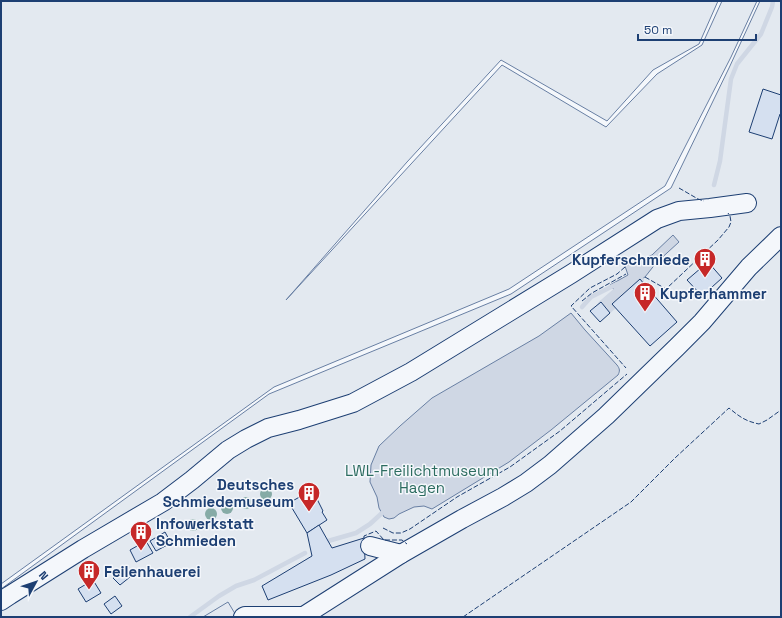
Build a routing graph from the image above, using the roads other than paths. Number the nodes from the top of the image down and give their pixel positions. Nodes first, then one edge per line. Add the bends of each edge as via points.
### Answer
1 (747, 203) dead end
2 (781, 236) edge
3 (370, 546) dead end
4 (402, 554) junction
5 (1, 601) edge
6 (303, 616) edge
7 (243, 617) edge

1 - 5 lane via 679,211 657,219 411,372 353,402 268,428 246,439 228,450 163,502
2 - 4 lane via 749,267 702,322 639,374 606,416 550,465 503,497
3 - 4 lane
4 - 6 lane
6 - 7 lane

